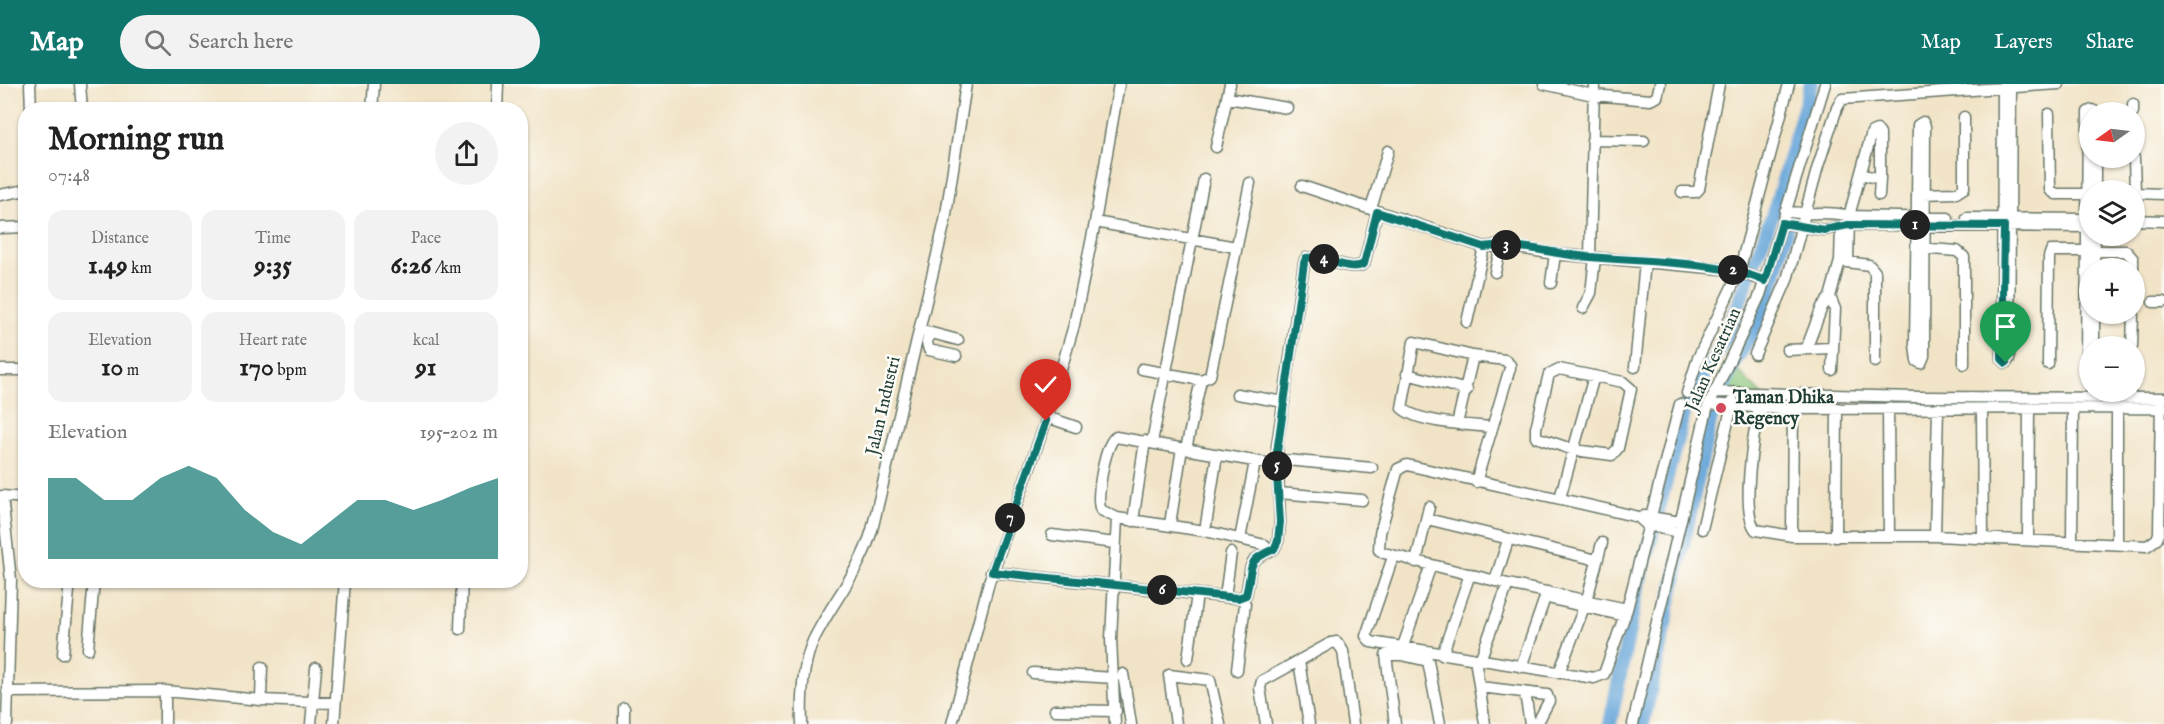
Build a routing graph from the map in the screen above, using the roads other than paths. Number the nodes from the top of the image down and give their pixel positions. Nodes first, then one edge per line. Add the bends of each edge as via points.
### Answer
1 (30, 84) edge
2 (80, 84) edge
3 (374, 84) edge
4 (498, 84) edge
5 (966, 84) edge
6 (1119, 84) edge
7 (1230, 84) edge
8 (1544, 84) edge
9 (1660, 84) edge
10 (1719, 84) edge
11 (1790, 84) edge
12 (1825, 84) edge
13 (2059, 84) edge
14 (2007, 87) junction
15 (1593, 90) edge
16 (1228, 98) junction
17 (31, 102) edge
18 (81, 102) edge
19 (373, 102) edge
20 (497, 102) edge
21 (1287, 108) dead end
22 (2049, 114) dead end
23 (1964, 117) dead end
24 (1593, 140) junction
25 (1644, 141) dead end
26 (1216, 147) dead end
27 (1388, 151) dead end
28 (1861, 174) junction
29 (1204, 179) dead end
30 (1880, 179) junction
31 (1250, 183) dead end
32 (1302, 186) dead end
33 (18, 192) edge
34 (1682, 192) dead end
35 (2079, 193) edge
36 (2145, 193) edge
37 (1921, 194) junction
38 (2164, 194) edge
39 (0, 195) edge
40 (1879, 195) dead end
41 (1374, 211) junction
42 (1793, 219) junction
43 (2145, 220) edge
44 (2164, 220) edge
45 (1921, 221) junction
46 (2007, 222) junction
47 (1846, 223) junction
48 (1095, 225) junction
49 (2079, 225) edge
50 (18, 227) edge
51 (2145, 227) edge
52 (2164, 227) edge
53 (0, 228) edge
54 (1190, 241) junction
55 (1501, 244) junction
56 (2090, 246) edge
57 (1484, 247) junction
58 (1921, 249) junction
59 (1236, 250) junction
60 (2090, 251) junction
61 (1555, 254) junction
62 (1592, 257) junction
63 (2090, 258) edge
64 (2092, 258) edge
65 (2132, 258) edge
66 (1844, 261) junction
67 (1645, 262) junction
68 (1496, 272) dead end
69 (1742, 273) junction
70 (1762, 280) junction
71 (1551, 283) dead end
72 (1830, 297) junction
73 (2006, 299) junction
74 (1583, 308) dead end
75 (1920, 316) dead end
76 (1467, 321) dead end
77 (924, 332) junction
78 (958, 340) dead end
79 (1808, 347) junction
80 (1831, 348) junction
81 (1787, 350) dead end
82 (1755, 354) dead end
83 (1473, 356) junction
84 (956, 357) dead end
85 (1875, 362) dead end
86 (1964, 364) dead end
87 (2048, 364) dead end
88 (1635, 367) dead end
89 (1142, 369) dead end
90 (0, 370) edge
91 (18, 370) edge
92 (1832, 370) dead end
93 (1164, 373) junction
94 (1407, 374) junction
95 (1593, 376) junction
96 (1201, 380) junction
97 (1467, 390) junction
98 (1686, 393) dead end
99 (1723, 393) junction
100 (1237, 394) dead end
101 (1789, 395) junction
102 (1284, 402) junction
103 (1913, 402) junction
104 (2013, 402) junction
105 (2148, 402) junction
106 (2001, 403) junction
107 (2163, 403) edge
108 (1680, 404) dead end
109 (1720, 405) junction
110 (1759, 408) junction
111 (1837, 408) junction
112 (1888, 408) junction
113 (1938, 408) junction
114 (1789, 409) junction
115 (1982, 409) junction
116 (2029, 409) junction
117 (2073, 409) junction
118 (2117, 409) junction
119 (1047, 417) junction
120 (1457, 424) junction
121 (1076, 427) dead end
122 (1492, 427) junction
123 (1149, 442) junction
124 (1184, 449) junction
125 (1574, 450) junction
126 (1217, 455) junction
127 (1255, 462) junction
128 (1276, 462) junction
129 (1372, 468) dead end
130 (1476, 482) junction
131 (1, 492) edge
132 (1279, 493) junction
133 (18, 496) edge
134 (1560, 498) junction
135 (1362, 500) dead end
136 (1430, 507) dead end
137 (1117, 518) junction
138 (1426, 519) junction
139 (1133, 521) junction
140 (1652, 521) junction
141 (1170, 524) junction
142 (1676, 527) junction
143 (1702, 529) dead end
144 (1205, 531) junction
145 (1052, 535) dead end
146 (1792, 536) junction
147 (1889, 536) junction
148 (1935, 536) junction
149 (1836, 537) junction
150 (1983, 538) junction
151 (1240, 539) junction
152 (1508, 540) junction
153 (2028, 540) junction
154 (2072, 541) junction
155 (1115, 543) junction
156 (1602, 543) dead end
157 (2117, 543) junction
158 (1265, 545) dead end
159 (1231, 553) dead end
160 (1394, 557) junction
161 (1597, 560) junction
162 (1416, 562) junction
163 (1431, 566) junction
164 (992, 572) junction
165 (1470, 574) junction
166 (1495, 581) junction
167 (1508, 584) junction
168 (1115, 585) junction
169 (69, 588) edge
170 (93, 588) edge
171 (344, 588) edge
172 (462, 588) edge
173 (1197, 594) junction
174 (1547, 595) junction
175 (1225, 597) junction
176 (1242, 598) junction
177 (1586, 603) junction
178 (1626, 612) junction
179 (460, 629) dead end
180 (4, 642) edge
181 (88, 649) dead end
182 (1402, 649) junction
183 (63, 654) dead end
184 (1442, 655) junction
185 (1188, 659) dead end
186 (1299, 661) junction
187 (1478, 663) junction
188 (262, 667) dead end
189 (1521, 667) junction
190 (316, 668) dead end
191 (1237, 670) dead end
192 (1033, 673) dead end
193 (1559, 673) junction
194 (1118, 676) junction
195 (1480, 687) junction
196 (165, 691) junction
197 (4, 692) edge
198 (1525, 693) junction
199 (261, 700) junction
200 (312, 703) junction
201 (335, 703) junction
202 (624, 708) dead end
203 (1055, 710) dead end
204 (1116, 711) junction
205 (7, 724) edge
206 (165, 724) edge
207 (311, 724) edge
208 (334, 724) edge
209 (624, 724) edge
210 (802, 724) edge
211 (952, 724) edge
212 (1116, 724) edge
213 (1131, 724) edge
214 (1176, 724) edge
215 (1220, 724) edge
216 (1266, 724) edge
217 (1309, 724) edge
218 (1353, 724) edge
219 (1395, 724) edge
220 (1440, 724) edge
221 (1485, 724) edge
222 (1530, 724) edge
223 (1537, 724) edge
224 (1633, 724) edge

1 - 17 street
2 - 18 street
3 - 19 street
4 - 20 street
5 - 77 street, Jalan Industri
6 - 48 street
7 - 16 street
8 - 15 street
9 - 15 street via 1657,97 1650,100
10 - 34 street via 1699,189
11 - 69 street
12 - 42 street, Jalan Kesatrian
13 - 14 street
14 - 42 street via 1842,99 1818,166
14 - 46 street
15 - 24 street
16 - 21 street
16 - 26 street
22 - 35 street via 2050,190 2056,194
23 - 37 street via 1964,188 1956,193
24 - 25 street
24 - 62 street
27 - 41 street
28 - 30 street
28 - 30 street via 1872,132 1877,130
28 - 47 street
29 - 54 street
30 - 40 street
31 - 59 street
32 - 41 street
33 - 39 street
36 - 38 street
37 - 37 street via 1918,125 1923,122 1925,126
37 - 45 street
41 - 57 street
41 - 102 street via 1364,264 1354,267 1317,257 1306,258
42 - 47 street via 1833,230
42 - 47 street via 1823,212
42 - 70 street, Jalan Kesatrian
42 - 82 street via 1787,280
43 - 44 street
45 - 46 street
45 - 47 street
45 - 58 street
46 - 49 street
46 - 73 street
47 - 66 street
48 - 54 street
48 - 119 street via 1074,325
50 - 53 street
51 - 52 street
54 - 59 street
54 - 93 street
55 - 57 street
55 - 61 street
55 - 68 street
56 - 60 street
57 - 76 street
58 - 75 street
58 - 86 street via 1960,252 1964,257
59 - 96 street via 1212,370 1208,378
60 - 63 street
60 - 64 street
60 - 65 street via 2129,252
60 - 87 street via 2056,250 2049,256
61 - 62 street
61 - 71 street
62 - 67 street
62 - 74 street via 1591,293
66 - 72 street
66 - 85 street via 1869,265 1875,272
67 - 69 street
67 - 88 street
69 - 70 street
69 - 98 street via 1698,358
70 - 99 street, Jalan Kesatrian
72 - 79 street via 1822,307
72 - 80 street via 1834,309
73 - 73 street via 2009,359 2006,363 2002,359
77 - 78 street
77 - 84 street via 929,350
77 - 210 street, Jalan Industri via 868,543 812,644 801,700
79 - 80 street
79 - 81 street
80 - 92 street
83 - 94 street via 1416,341
83 - 97 street
83 - 122 street via 1505,360 1510,365
89 - 93 street
90 - 91 street
93 - 96 street
93 - 123 street
94 - 97 street
94 - 120 street via 1402,408
95 - 125 street
95 - 125 street via 1623,382 1631,388 1618,448 1612,455
95 - 125 street via 1559,369 1549,374 1536,437
96 - 124 street
97 - 120 street
99 - 101 street
99 - 109 street, Jalan Kesatrian
99 - 109 street
100 - 102 street
101 - 103 street
101 - 114 street
102 - 128 street
103 - 106 street
103 - 112 street
103 - 113 street
104 - 105 street
104 - 106 street
104 - 116 street
105 - 107 street
105 - 118 street
106 - 115 street
107 - 157 street via 2157,539 2147,546
108 - 140 street
109 - 110 street
109 - 142 street, Jalan Kesatrian
109 - 143 street
110 - 114 street
110 - 146 street via 1750,466 1749,519 1756,530
111 - 112 street
111 - 114 street
111 - 149 street
112 - 147 street
113 - 115 street
113 - 148 street
114 - 146 street
115 - 150 street
116 - 117 street
116 - 153 street
117 - 118 street
117 - 154 street
118 - 157 street
119 - 121 street
119 - 164 street
120 - 122 street
122 - 130 street
123 - 124 street
123 - 137 street via 1116,437 1107,446 1098,503 1101,510
123 - 139 street
124 - 126 street
124 - 141 street
125 - 134 street
126 - 127 street
126 - 144 street
127 - 128 street
127 - 151 street
128 - 129 street
128 - 132 street
130 - 134 street
130 - 160 street via 1402,465 1379,542 1379,550
131 - 133 street
131 - 180 street via 11,580
132 - 135 street
132 - 176 street via 1276,547 1253,561
134 - 140 street
136 - 138 street
137 - 139 street
137 - 155 street
138 - 152 street
138 - 162 street
139 - 141 street
140 - 142 street
140 - 178 street
141 - 144 street
142 - 224 street, Jalan Kesatrian
144 - 151 street
145 - 155 street
146 - 149 street
147 - 148 street
147 - 149 street
148 - 150 street
150 - 153 street
151 - 158 street
152 - 161 street
152 - 166 street
153 - 154 street
154 - 157 street
155 - 168 street
156 - 161 street
159 - 175 street
160 - 162 street
160 - 182 street via 1366,636 1371,642
161 - 177 street
162 - 163 street
163 - 165 street
163 - 182 street
164 - 168 street
164 - 211 street
165 - 166 street
165 - 184 street
166 - 167 street
167 - 174 street
167 - 187 street
168 - 173 street
168 - 194 street via 1112,639
169 - 183 street
170 - 181 street
171 - 201 street
172 - 179 street
173 - 175 street
173 - 185 street
174 - 177 street
174 - 189 street
175 - 176 street
176 - 191 street via 1245,604
177 - 178 street
177 - 193 street
178 - 193 street via 1604,674 1594,678
180 - 197 street
182 - 184 street
184 - 187 street
186 - 216 street via 1260,684
186 - 217 street
186 - 218 street via 1331,643 1341,646
187 - 189 street
187 - 195 street
188 - 199 street
189 - 193 street
190 - 200 street
192 - 194 street
194 - 204 street
194 - 213 street
195 - 198 street
195 - 221 street
196 - 197 street
196 - 199 street
196 - 206 street
197 - 205 street
198 - 222 street
198 - 223 street via 1549,698
199 - 200 street
200 - 201 street
200 - 207 street
201 - 208 street
202 - 209 street
203 - 204 street
204 - 212 street
214 - 215 street via 1169,675 1210,680
219 - 220 street via 1386,655 1393,654 1428,661

